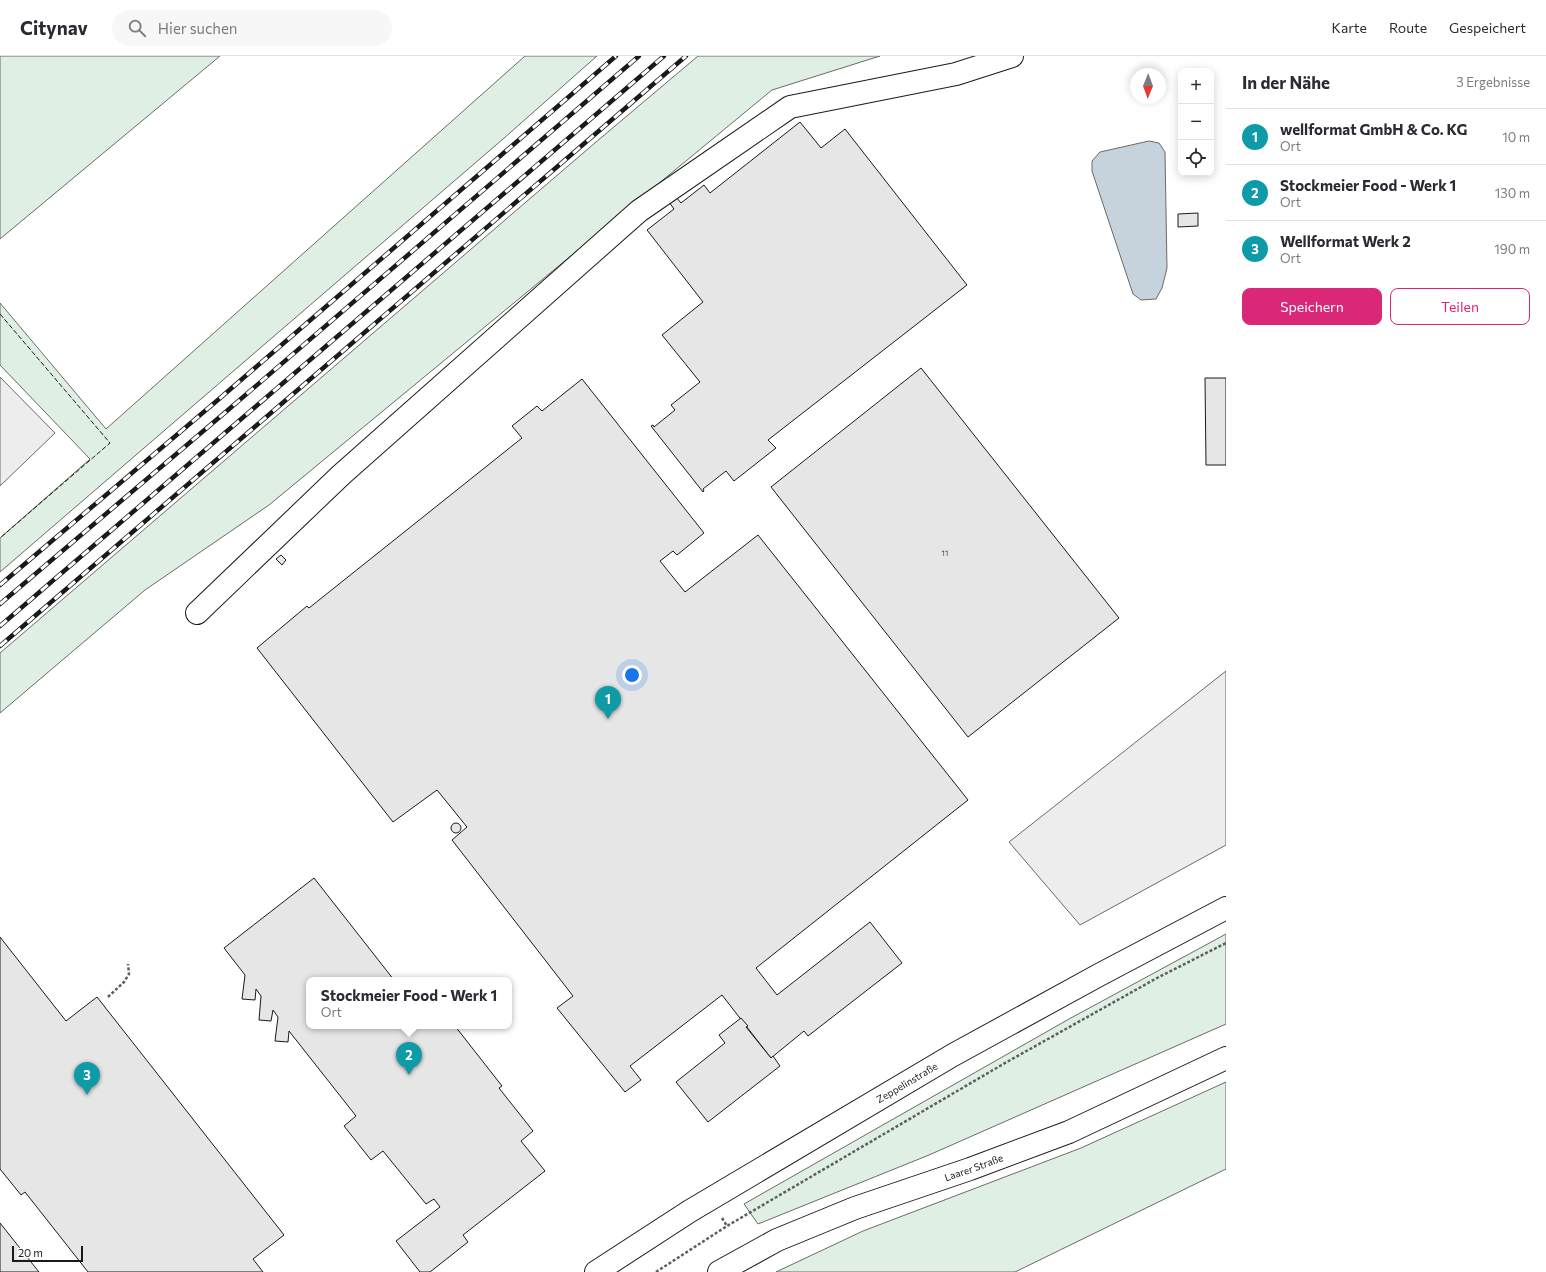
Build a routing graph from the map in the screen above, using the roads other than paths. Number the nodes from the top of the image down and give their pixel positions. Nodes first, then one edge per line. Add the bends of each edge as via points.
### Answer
1 (1012, 56) edge
2 (197, 613) dead end
3 (1226, 908) edge
4 (1226, 1058) edge
5 (596, 1272) edge
6 (719, 1272) edge

1 - 2 street via 956,74 790,107 784,111 640,211 341,475
3 - 5 street, Zeppelinstraße via 953,1055 690,1211
4 - 6 street, Laarer Straße via 1069,1132 854,1208 777,1240

